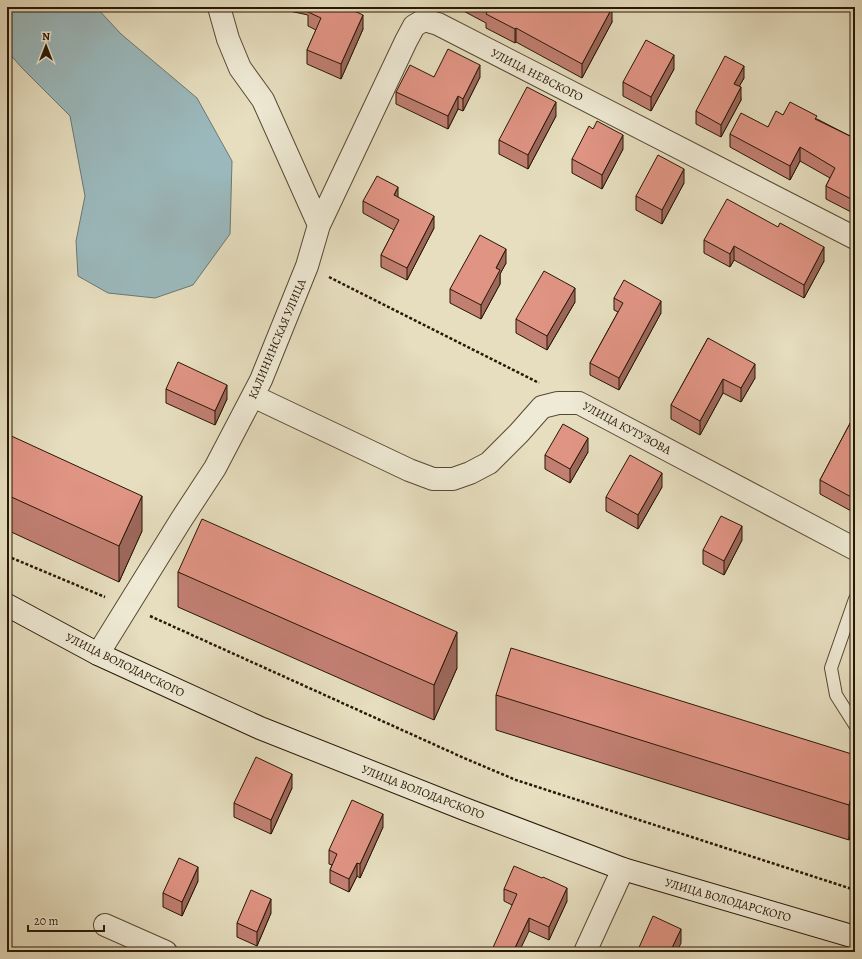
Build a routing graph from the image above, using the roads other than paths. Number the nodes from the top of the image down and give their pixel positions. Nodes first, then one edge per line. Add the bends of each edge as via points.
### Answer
1 (219, 7) edge
2 (319, 224) junction
3 (855, 238) edge
4 (253, 396) junction
5 (855, 549) edge
6 (855, 599) edge
7 (7, 605) edge
8 (98, 654) junction
9 (855, 725) edge
10 (623, 869) junction
11 (105, 925) dead end
12 (855, 937) edge
13 (166, 952) edge
14 (585, 952) edge

1 - 2 street via 240,68 263,100
2 - 3 street, УЛИЦА НЕВСКОГО via 406,41 414,26 424,20 446,27
2 - 4 street, КАЛИНИНСКАЯ УЛИЦА via 307,266
4 - 5 street, УЛИЦА КУТУЗОВА via 433,479 453,479 489,463 542,408 558,403 579,403
4 - 8 street, КАЛИНИНСКАЯ УЛИЦА via 215,468
6 - 9 lane via 831,668 836,695
7 - 8 street, УЛИЦА ВОЛОДАРСКОГО
8 - 10 street, УЛИЦА ВОЛОДАРСКОГО via 260,728
10 - 12 street, УЛИЦА ВОЛОДАРСКОГО
10 - 14 street
11 - 13 street

